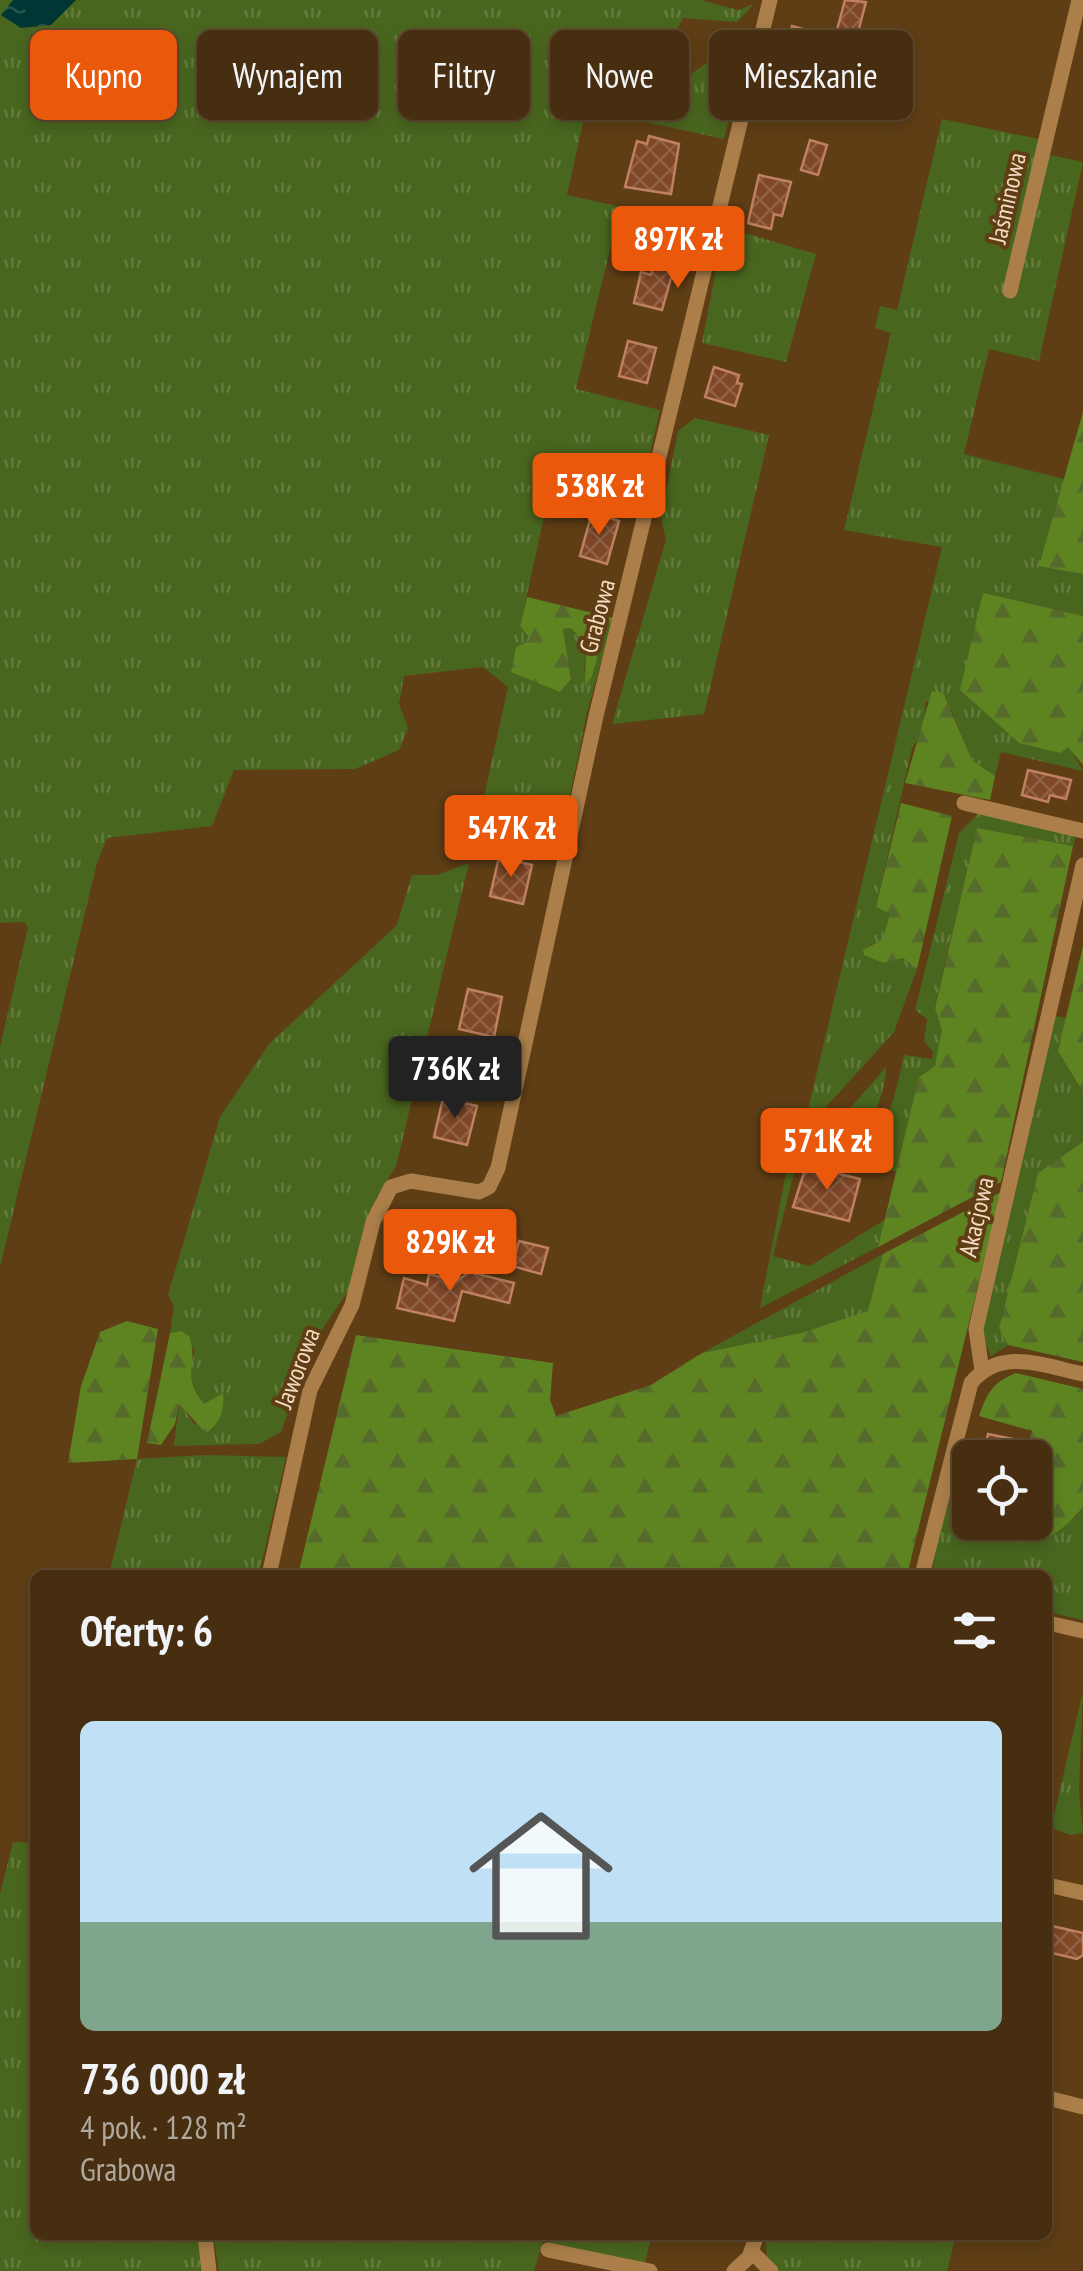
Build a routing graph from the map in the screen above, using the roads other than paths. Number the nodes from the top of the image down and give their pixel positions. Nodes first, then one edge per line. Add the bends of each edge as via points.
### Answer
1 (770, 0) edge
2 (1079, 0) edge
3 (1010, 291) dead end
4 (964, 803) dead end
5 (1083, 831) edge
6 (1083, 865) edge
7 (391, 1187) joint
8 (982, 1371) junction
9 (1083, 1374) edge
10 (270, 1570) edge
11 (923, 1570) edge
12 (1052, 1624) edge
13 (1083, 1632) edge
14 (1052, 1886) edge
15 (1083, 1893) edge
16 (1052, 2099) edge
17 (1083, 2107) edge
18 (206, 2240) edge
19 (756, 2240) edge
20 (548, 2250) dead end
21 (752, 2252) junction
22 (738, 2269) edge
23 (209, 2271) edge
24 (650, 2271) edge
25 (771, 2271) edge

1 - 7 street, Grabowa via 596,716 498,1168 479,1192 411,1181
2 - 3 street, Jaśminowa
4 - 5 street
6 - 8 street, Akacjowa via 976,1329
7 - 10 street, Jaworowa via 373,1222 352,1305 310,1390
8 - 9 street via 1018,1360
8 - 11 street via 966,1392
12 - 13 street
14 - 15 street
16 - 17 street
18 - 23 street
19 - 21 street
20 - 24 street
21 - 22 street
21 - 25 street

